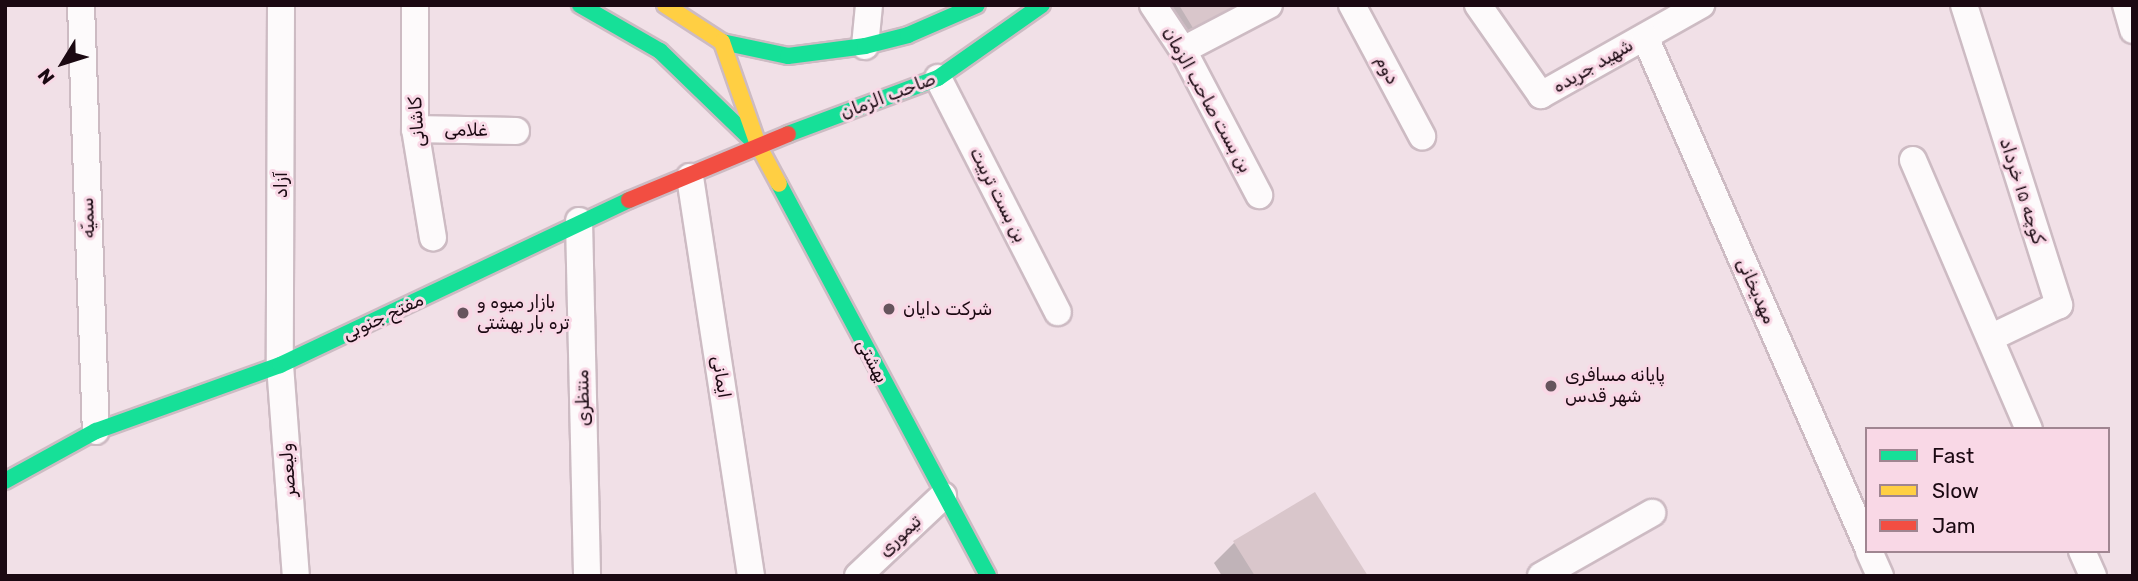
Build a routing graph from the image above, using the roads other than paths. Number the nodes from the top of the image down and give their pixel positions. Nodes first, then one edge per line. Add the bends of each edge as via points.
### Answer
1 (80, 5) edge
2 (281, 5) edge
3 (415, 5) edge
4 (580, 5) edge
5 (665, 5) edge
6 (869, 5) edge
7 (977, 5) edge
8 (1042, 5) edge
9 (1153, 5) edge
10 (1269, 5) edge
11 (1352, 5) edge
12 (1700, 5) edge
13 (1964, 5) edge
14 (2126, 5) edge
15 (1487, 8) edge
16 (2133, 30) edge
17 (1645, 37) junction
18 (722, 42) junction
19 (865, 46) junction
20 (1183, 50) junction
21 (938, 78) junction
22 (415, 129) junction
23 (516, 131) dead end
24 (1422, 136) dead end
25 (758, 145) junction
26 (1913, 160) dead end
27 (690, 177) junction
28 (1259, 195) dead end
29 (579, 221) junction
30 (433, 238) dead end
31 (1058, 312) dead end
32 (1990, 338) junction
33 (280, 365) junction
34 (2028, 427) edge
35 (96, 431) junction
36 (5, 481) edge
37 (943, 496) junction
38 (1652, 513) dead end
39 (1865, 540) edge
40 (1870, 553) edge
41 (2083, 553) edge
42 (296, 576) edge
43 (587, 576) edge
44 (751, 576) edge
45 (858, 576) edge
46 (988, 576) edge
47 (1541, 576) edge
48 (1880, 576) edge
49 (2093, 576) edge

1 - 35 street, سمیّه
2 - 33 street, آزاد
3 - 22 street, کاشانی
4 - 25 street via 660,51
5 - 18 street
6 - 19 street
7 - 19 street via 908,36
8 - 21 street, صاحب الزمان
9 - 20 street, بن بست صاحب الزمان
10 - 20 street
11 - 24 street, دوم
12 - 17 street, شهید جریده
13 - 32 street, کوچه ۱۵ خرداد via 2059,305
14 - 16 street
15 - 17 street, شهید جریده via 1541,95
17 - 39 street, مهدیخانی
18 - 19 street via 788,56
18 - 25 street
20 - 28 street, بن بست صاحب الزمان
21 - 25 street, صاحب الزمان
21 - 31 street, بن بست تربیت
22 - 23 street, غلامی
22 - 30 street, کاشانی
25 - 27 street, مفتح جنوبی
25 - 37 street, بهشتی
26 - 32 street
27 - 29 street, مفتح جنوبی
27 - 44 street, ایمانی
29 - 33 street, مفتح جنوبی
29 - 43 street, منتظری
32 - 34 street
33 - 35 street, مفتح جنوبی
33 - 42 street, ولیعصر
35 - 36 street, مفتح جنوبی
37 - 45 street, تیموری
37 - 46 street, بهشتی
38 - 47 street
40 - 48 street
41 - 49 street

